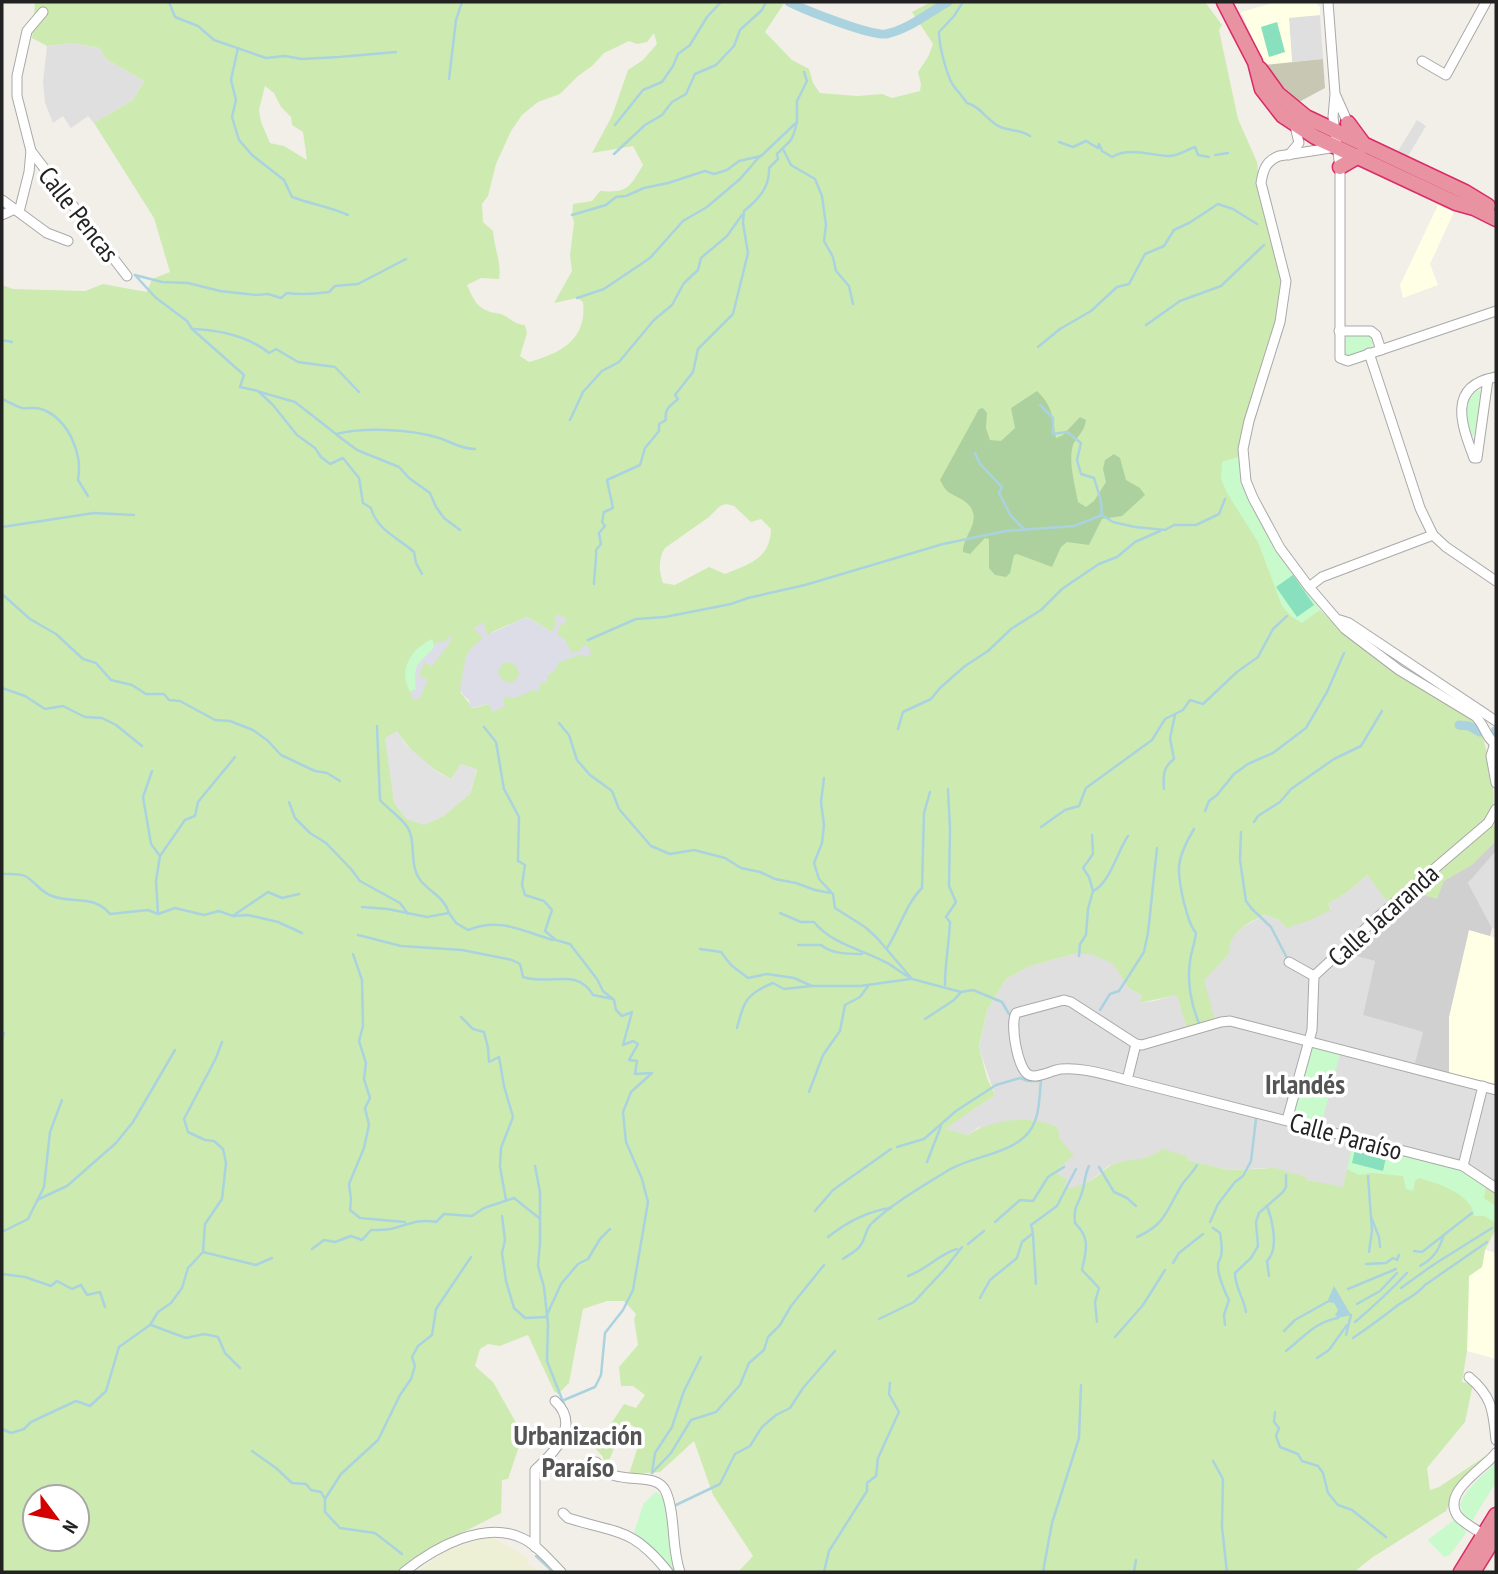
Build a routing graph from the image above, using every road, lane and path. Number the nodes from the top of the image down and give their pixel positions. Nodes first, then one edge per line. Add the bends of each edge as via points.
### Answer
1 (1224, 2) edge
2 (1328, 2) edge
3 (1486, 2) edge
4 (44, 12) dead end
5 (1422, 61) dead end
6 (1255, 62) junction
7 (1335, 94) junction
8 (1296, 126) junction
9 (1341, 134) junction
10 (31, 151) junction
11 (1362, 151) junction
12 (1289, 155) junction
13 (1340, 167) junction
14 (1460, 198) junction
15 (2, 200) edge
16 (1496, 202) edge
17 (1496, 210) edge
18 (17, 211) junction
19 (2, 215) edge
20 (1496, 219) edge
21 (1496, 227) edge
22 (68, 242) dead end
23 (127, 276) dead end
24 (1496, 311) edge
25 (1339, 331) junction
26 (1381, 350) junction
27 (1369, 354) junction
28 (1492, 378) edge
29 (1433, 535) junction
30 (1496, 580) edge
31 (1308, 587) junction
32 (1339, 620) junction
33 (1496, 723) edge
34 (1494, 742) edge
35 (1496, 783) edge
36 (1496, 809) edge
37 (1289, 962) dead end
38 (1314, 976) junction
39 (1309, 1042) junction
40 (1136, 1044) junction
41 (1127, 1080) junction
42 (1483, 1086) junction
43 (1496, 1090) edge
44 (1287, 1120) junction
45 (1463, 1166) junction
46 (1496, 1188) edge
47 (1469, 1377) dead end
48 (555, 1401) dead end
49 (1496, 1440) edge
50 (1496, 1453) edge
51 (596, 1462) dead end
52 (563, 1513) dead end
53 (1496, 1515) edge
54 (1490, 1535) edge
55 (535, 1547) junction
56 (404, 1572) edge
57 (561, 1572) edge
58 (668, 1572) edge
59 (680, 1572) edge
60 (1461, 1572) edge
61 (1473, 1572) edge

1 - 6 highway
2 - 7 street
3 - 5 street via 1446,75
4 - 10 street via 27,31 17,76 17,96
6 - 8 highway via 1262,89
6 - 9 highway via 1293,108
7 - 9 street
7 - 9 street
8 - 9 highway
8 - 12 street via 1299,143
9 - 11 highway
9 - 11 highway
9 - 12 street
9 - 13 street
10 - 18 street
10 - 23 street, Calle Pencas
11 - 13 highway
11 - 14 highway
12 - 31 street via 1271,159 1262,174 1286,281 1280,322 1249,421 1242,463 1262,517
13 - 25 street
14 - 16 highway via 1480,195
14 - 17 highway
14 - 20 highway
14 - 21 highway via 1471,215
15 - 18 street
18 - 19 street
18 - 22 street
24 - 26 street
25 - 26 street via 1373,332
25 - 27 street via 1342,360
26 - 27 street
27 - 29 street
28 - 28 street via 1470,391 1460,412 1474,458
29 - 30 street
29 - 31 street via 1322,577
31 - 32 street
32 - 33 street
32 - 34 street via 1399,670 1475,716
33 - 34 street via 1491,730
34 - 35 street
36 - 38 street, Calle Jacaranda via 1490,821
37 - 38 street
38 - 39 street, Calle Jacaranda
39 - 40 street via 1230,1021
39 - 42 street
39 - 44 street, Calle Jacaranda
40 - 41 street
40 - 41 street, Calle Paraíso via 1064,1000 1016,1013 1012,1020 1021,1068 1027,1074 1078,1069
41 - 44 street, Calle Paraíso
42 - 43 street
42 - 45 street
44 - 45 street, Calle Paraíso
45 - 46 street, Calle Paraíso
47 - 49 street via 1493,1410
48 - 55 street via 567,1427 558,1447 535,1470
50 - 54 street via 1470,1476 1454,1505 1460,1518
51 - 59 street via 602,1471 661,1484 667,1493
52 - 58 street via 634,1538
53 - 54 highway
54 - 60 highway
54 - 61 highway
55 - 56 street via 505,1532 487,1532 424,1557
55 - 57 street

